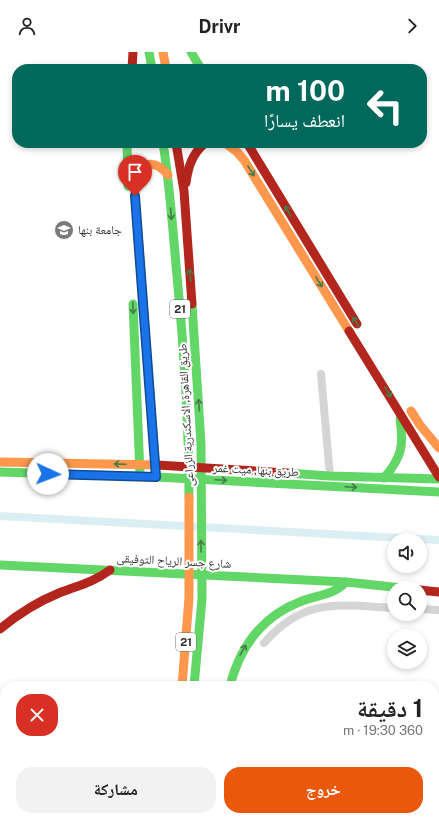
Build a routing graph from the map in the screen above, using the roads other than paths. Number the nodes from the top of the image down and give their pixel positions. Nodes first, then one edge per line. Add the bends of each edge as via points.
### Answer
1 (133, 52) edge
2 (149, 52) edge
3 (163, 52) edge
4 (191, 52) edge
5 (132, 64) edge
6 (151, 64) edge
7 (165, 64) edge
8 (198, 64) edge
9 (127, 148) edge
10 (164, 148) edge
11 (177, 148) edge
12 (199, 148) edge
13 (232, 148) edge
14 (250, 148) edge
15 (168, 176) junction
16 (184, 191) junction
17 (132, 281) dead end
18 (133, 297) dead end
19 (362, 332) dead end
20 (321, 374) dead end
21 (407, 405) dead end
22 (399, 410) junction
23 (153, 440) junction
24 (439, 448) edge
25 (0, 462) edge
26 (140, 464) junction
27 (155, 465) junction
28 (180, 467) junction
29 (0, 472) edge
30 (140, 476) junction
31 (330, 476) junction
32 (156, 477) junction
33 (384, 478) junction
34 (439, 478) edge
35 (439, 492) edge
36 (0, 565) edge
37 (110, 570) junction
38 (346, 582) junction
39 (387, 586) edge
40 (427, 591) edge
41 (439, 592) edge
42 (387, 608) edge
43 (427, 609) edge
44 (439, 610) edge
45 (0, 629) edge
46 (264, 643) dead end
47 (182, 681) edge
48 (194, 681) edge
49 (231, 681) edge

1 - 5 main road
2 - 6 main road
3 - 7 main road
4 - 8 main road
9 - 17 main road
10 - 15 main road, طريق القاهرة, الاسكندرية الزراعى / 21
11 - 16 main road, طريق القاهرة, الاسكندرية الزراعى / 21
12 - 16 main road via 187,169
13 -> 22 main road via 244,160
19 -> 14 main road
15 - 23 main road via 157,164 146,165 137,171 134,181
15 -> 47 main road, طريق القاهرة, الاسكندرية الزراعى / 21 via 189,443 189,598
48 -> 16 main road, طريق القاهرة, الاسكندرية الزراعى / 21 via 202,599 201,444
18 -> 26 main road
20 - 31 street
21 - 24 main road
22 - 33 main road via 403,433 402,451
22 - 34 main road
23 - 27 main road
23 - 28 main road via 161,454
26 -> 25 main road, طريق بنها, ميت غمر
26 - 27 main road, طريق بنها, ميت غمر
26 - 30 main road
27 - 28 main road, طريق بنها, ميت غمر
27 - 32 main road
28 - 31 main road, طريق بنها, ميت غمر
29 - 30 main road, طريق بنها, ميت غمر
30 - 32 main road, طريق بنها, ميت غمر
31 - 33 main road, طريق بنها, ميت غمر
32 -> 35 main road, طريق بنها, ميت غمر
33 - 34 main road, طريق بنها, ميت غمر
36 - 37 main road, شارع جسر الرياح التوفيقى
37 - 38 main road, شارع جسر الرياح التوفيقى
37 - 45 main road via 94,580 69,588 38,603
38 - 39 main road, شارع جسر الرياح التوفيقى
49 -> 38 main road via 242,651 262,626 285,608 336,591
40 - 41 main road
42 - 46 street via 337,604 316,608 296,615 272,633
43 - 44 street

